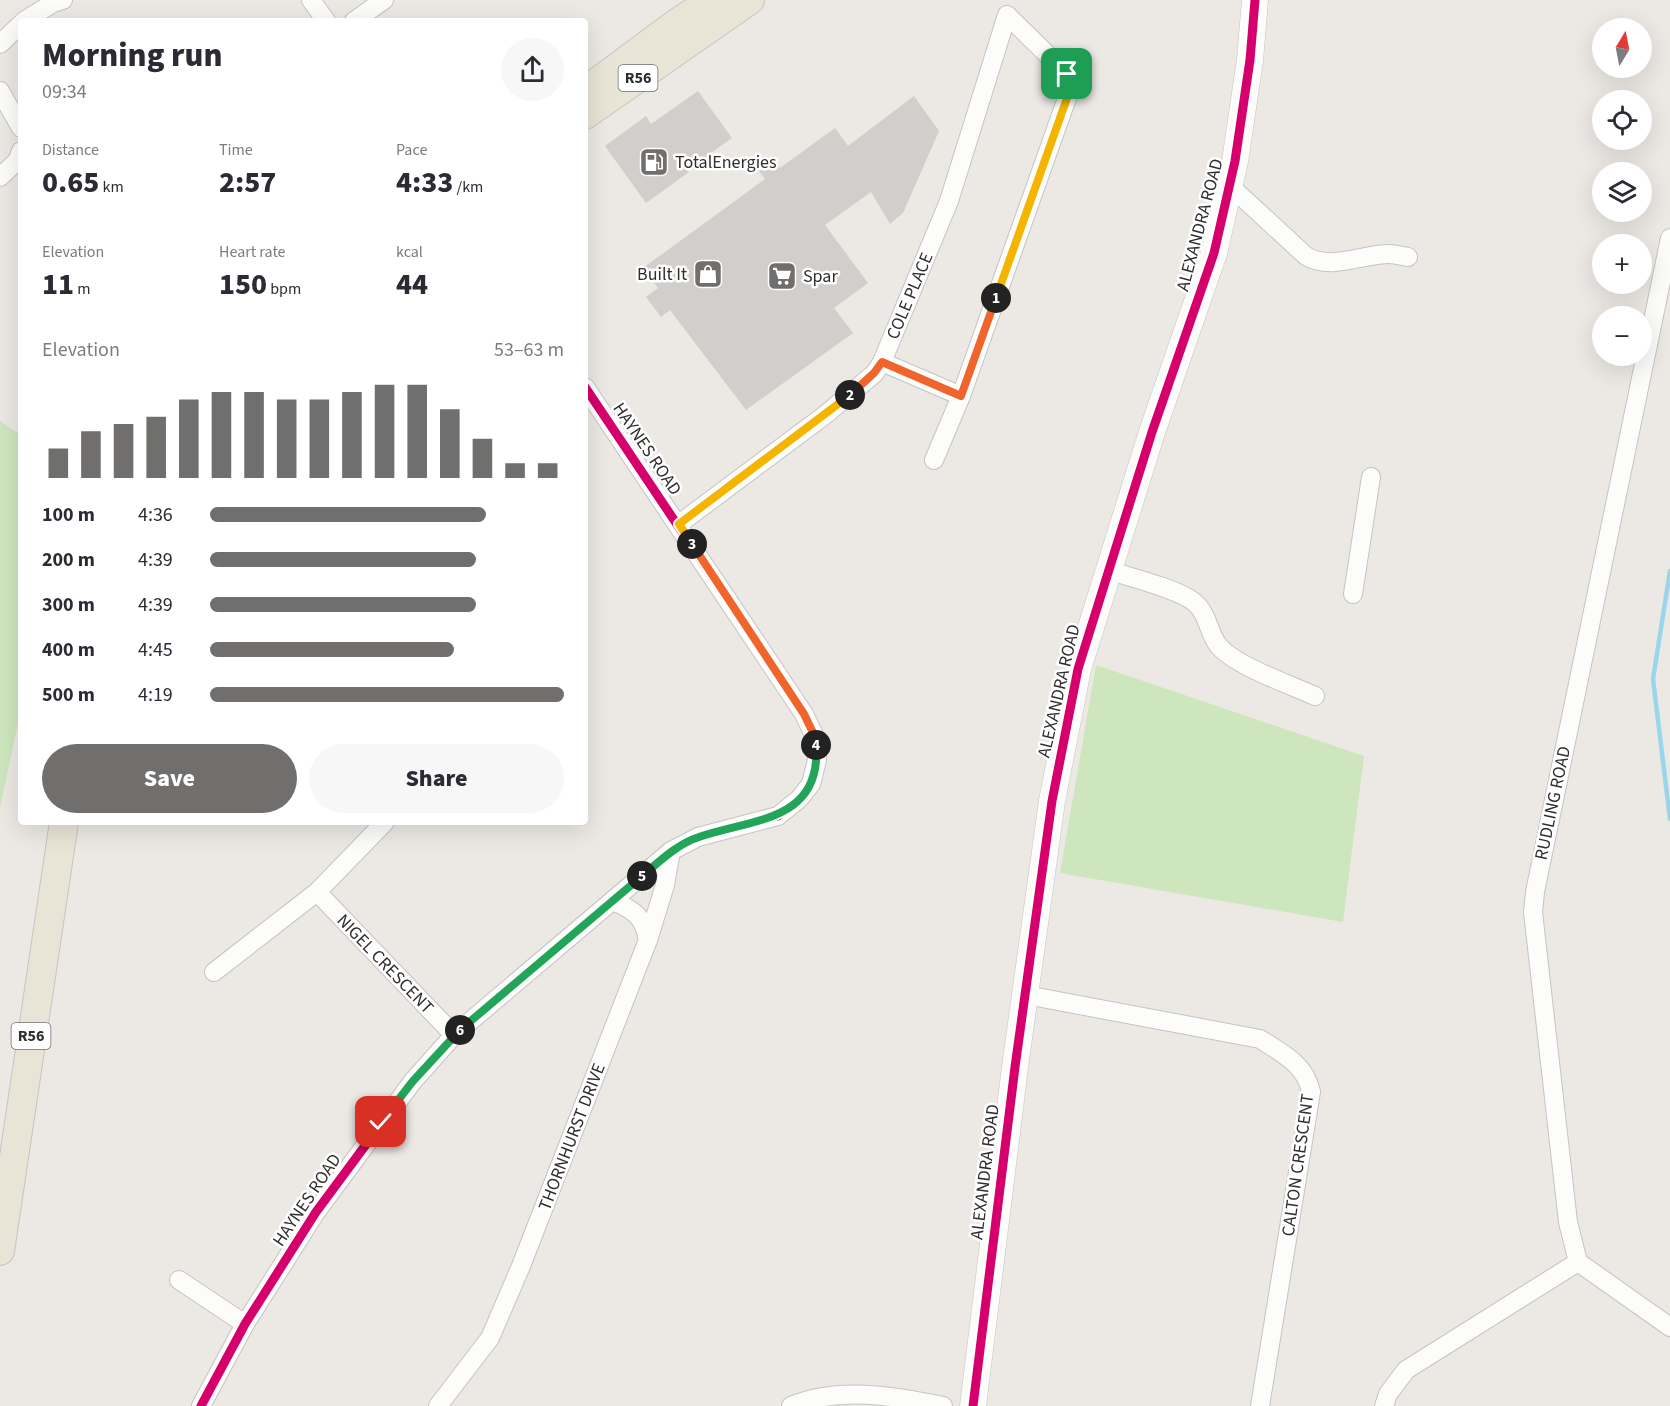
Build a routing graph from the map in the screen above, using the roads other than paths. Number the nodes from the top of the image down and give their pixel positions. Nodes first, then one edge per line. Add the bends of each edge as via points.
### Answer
1 (63, 0) edge
2 (311, 0) edge
3 (384, 0) edge
4 (712, 0) edge
5 (750, 0) edge
6 (1255, 0) edge
7 (29, 18) edge
8 (324, 18) edge
9 (358, 18) edge
10 (18, 27) edge
11 (0, 44) edge
12 (588, 89) edge
13 (0, 91) edge
14 (588, 113) edge
15 (18, 124) edge
16 (18, 158) edge
17 (0, 177) edge
18 (1229, 185) junction
19 (1670, 238) edge
20 (1408, 257) dead end
21 (882, 362) junction
22 (588, 391) edge
23 (961, 396) junction
24 (934, 460) dead end
25 (1371, 477) dead end
26 (679, 524) junction
27 (1108, 570) junction
28 (1353, 594) dead end
29 (1315, 696) dead end
30 (63, 825) edge
31 (382, 825) edge
32 (671, 851) junction
33 (317, 892) junction
34 (613, 901) junction
35 (648, 940) junction
36 (214, 972) dead end
37 (1026, 995) junction
38 (454, 1035) junction
39 (0, 1251) edge
40 (1578, 1262) junction
41 (179, 1280) dead end
42 (245, 1324) junction
43 (1670, 1327) edge
44 (201, 1406) edge
45 (438, 1406) edge
46 (791, 1406) edge
47 (943, 1406) edge
48 (973, 1406) edge
49 (1260, 1406) edge
50 (1384, 1406) edge

1 - 7 street
2 - 8 street
3 - 9 street
4 - 12 main road, R56
5 - 14 main road, R56
6 - 18 street, ALEXANDRA ROAD via 1250,60
10 - 11 street
13 - 15 street
16 - 17 street
18 - 20 street via 1314,261 1390,254
18 - 27 street, ALEXANDRA ROAD via 1214,253
19 - 40 street, RUDLING ROAD via 1534,892 1534,928 1568,1222
21 - 23 street
21 - 23 street, COLE PLACE via 949,201 1007,15 1067,74 1071,87
21 - 26 street, COLE PLACE via 825,416
22 - 26 street, HAYNES ROAD
23 - 24 street
25 - 28 street
26 - 32 street, HAYNES ROAD via 804,714 815,737 817,760 811,784 778,816 698,837
27 - 29 street via 1196,602 1218,645 1229,655
27 - 37 street, ALEXANDRA ROAD via 1078,669 1054,790
30 - 39 main road, R56
31 - 33 street
32 - 34 street, HAYNES ROAD
32 - 35 street, THORNHURST DRIVE
33 - 36 street
33 - 38 street, NIGEL CRESCENT
34 - 35 street via 634,911 646,926
34 - 38 street, HAYNES ROAD
35 - 45 street, THORNHURST DRIVE via 490,1338
37 - 48 street, ALEXANDRA ROAD
37 - 49 street, CALTON CRESCENT via 1260,1039 1304,1072 1311,1092
38 - 42 street, HAYNES ROAD via 413,1081 342,1176
40 - 43 street
40 - 50 street via 1406,1370
41 - 42 street
42 - 44 street, HAYNES ROAD
46 - 47 street via 850,1394 898,1396

